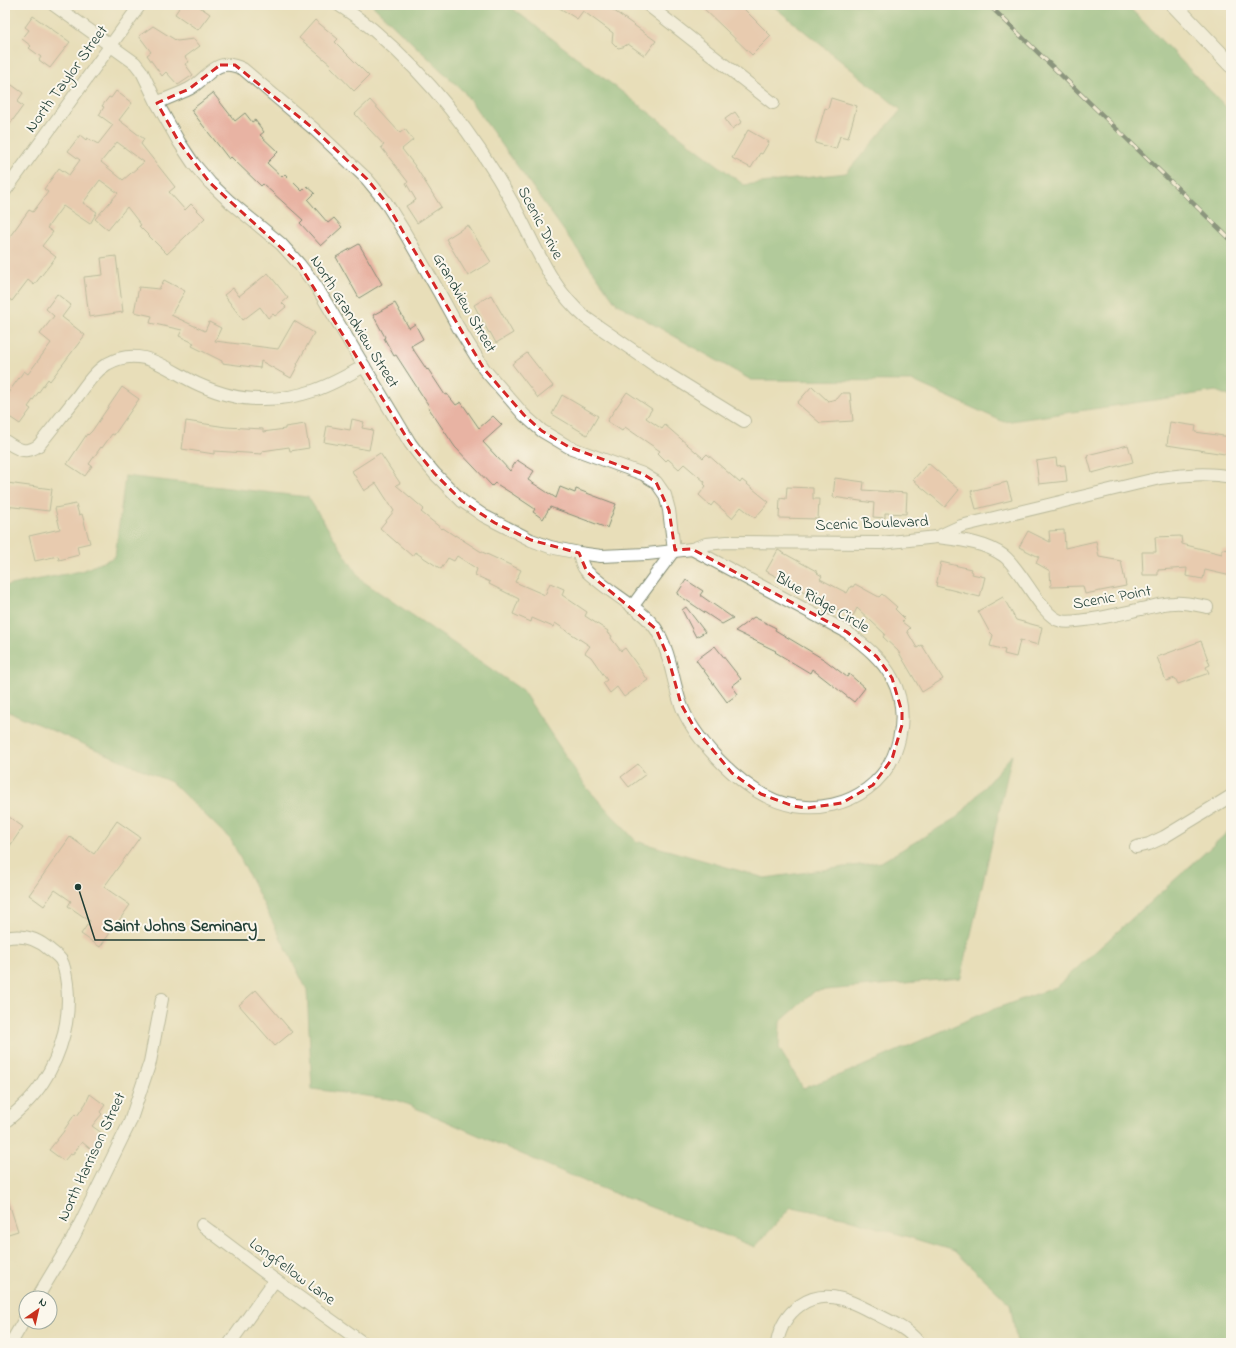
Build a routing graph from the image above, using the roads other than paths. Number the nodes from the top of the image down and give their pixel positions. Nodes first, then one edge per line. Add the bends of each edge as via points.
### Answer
1 (54, 5) edge
2 (140, 5) edge
3 (339, 5) edge
4 (648, 5) edge
5 (1174, 5) edge
6 (110, 46) junction
7 (1231, 65) edge
8 (157, 103) junction
9 (772, 103) dead end
10 (5, 191) edge
11 (364, 366) junction
12 (744, 421) dead end
13 (5, 441) edge
14 (1231, 477) edge
15 (937, 537) junction
16 (692, 549) junction
17 (674, 550) junction
18 (579, 553) junction
19 (632, 607) junction
20 (1207, 607) dead end
21 (1231, 796) edge
22 (1136, 847) dead end
23 (5, 938) edge
24 (162, 999) dead end
25 (5, 1122) edge
26 (202, 1225) dead end
27 (275, 1280) junction
28 (42, 1290) edge
29 (18, 1330) edge
30 (11, 1343) edge
31 (230, 1343) edge
32 (364, 1343) edge
33 (776, 1343) edge
34 (919, 1343) edge

1 - 6 street, North Grandview Street
2 - 6 street, North Taylor Street
3 - 12 street, Scenic Drive via 393,48 448,108 485,156 514,205 552,279 575,308 666,373
4 - 9 street
5 - 7 street
6 - 8 street, North Grandview Street via 135,63
6 - 10 street, North Taylor Street
8 - 11 street, North Grandview Street via 179,142 210,184 281,244 299,264 316,286
8 - 17 street, Grandview Street via 189,89 220,65 235,65 314,129 367,179 385,201 484,369 524,415 542,431 569,447 644,474 656,482 665,495 669,510
11 - 13 street via 334,384 316,391 277,399 257,399 238,397 200,386 153,360 142,357 119,359 95,374 34,449 20,450
11 - 18 street, North Grandview Street via 410,443 435,474 462,501 490,520 531,540
14 - 15 street, Scenic Boulevard via 1206,474 1160,478 961,526
15 - 16 street, Scenic Boulevard via 881,542 727,542 706,544
15 - 20 street, Scenic Point via 978,544 1003,555 1016,568 1040,604 1054,619 1060,621 1097,619 1174,603
16 - 17 street, Scenic Boulevard
16 - 19 street, Blue Ridge Circle via 847,632 868,649 884,667 897,690 902,725 892,759 872,785 842,803 807,808 776,801 744,784 717,758 694,727 681,704 668,657 658,634 651,622
17 - 18 street, Scenic Boulevard via 618,556
17 - 19 street
18 - 19 street via 581,563 587,572
21 - 22 street via 1164,837
23 - 25 street via 26,937 37,940 58,956 66,973 68,994 67,1021 57,1056 31,1099
24 - 28 street, North Harrison Street via 150,1062 130,1122 76,1231
26 - 27 street, Longfellow Lane
27 - 31 street
27 - 32 street, Longfellow Lane
29 - 30 street
33 - 34 street via 784,1323 795,1309 804,1302 828,1297 846,1300 893,1322

